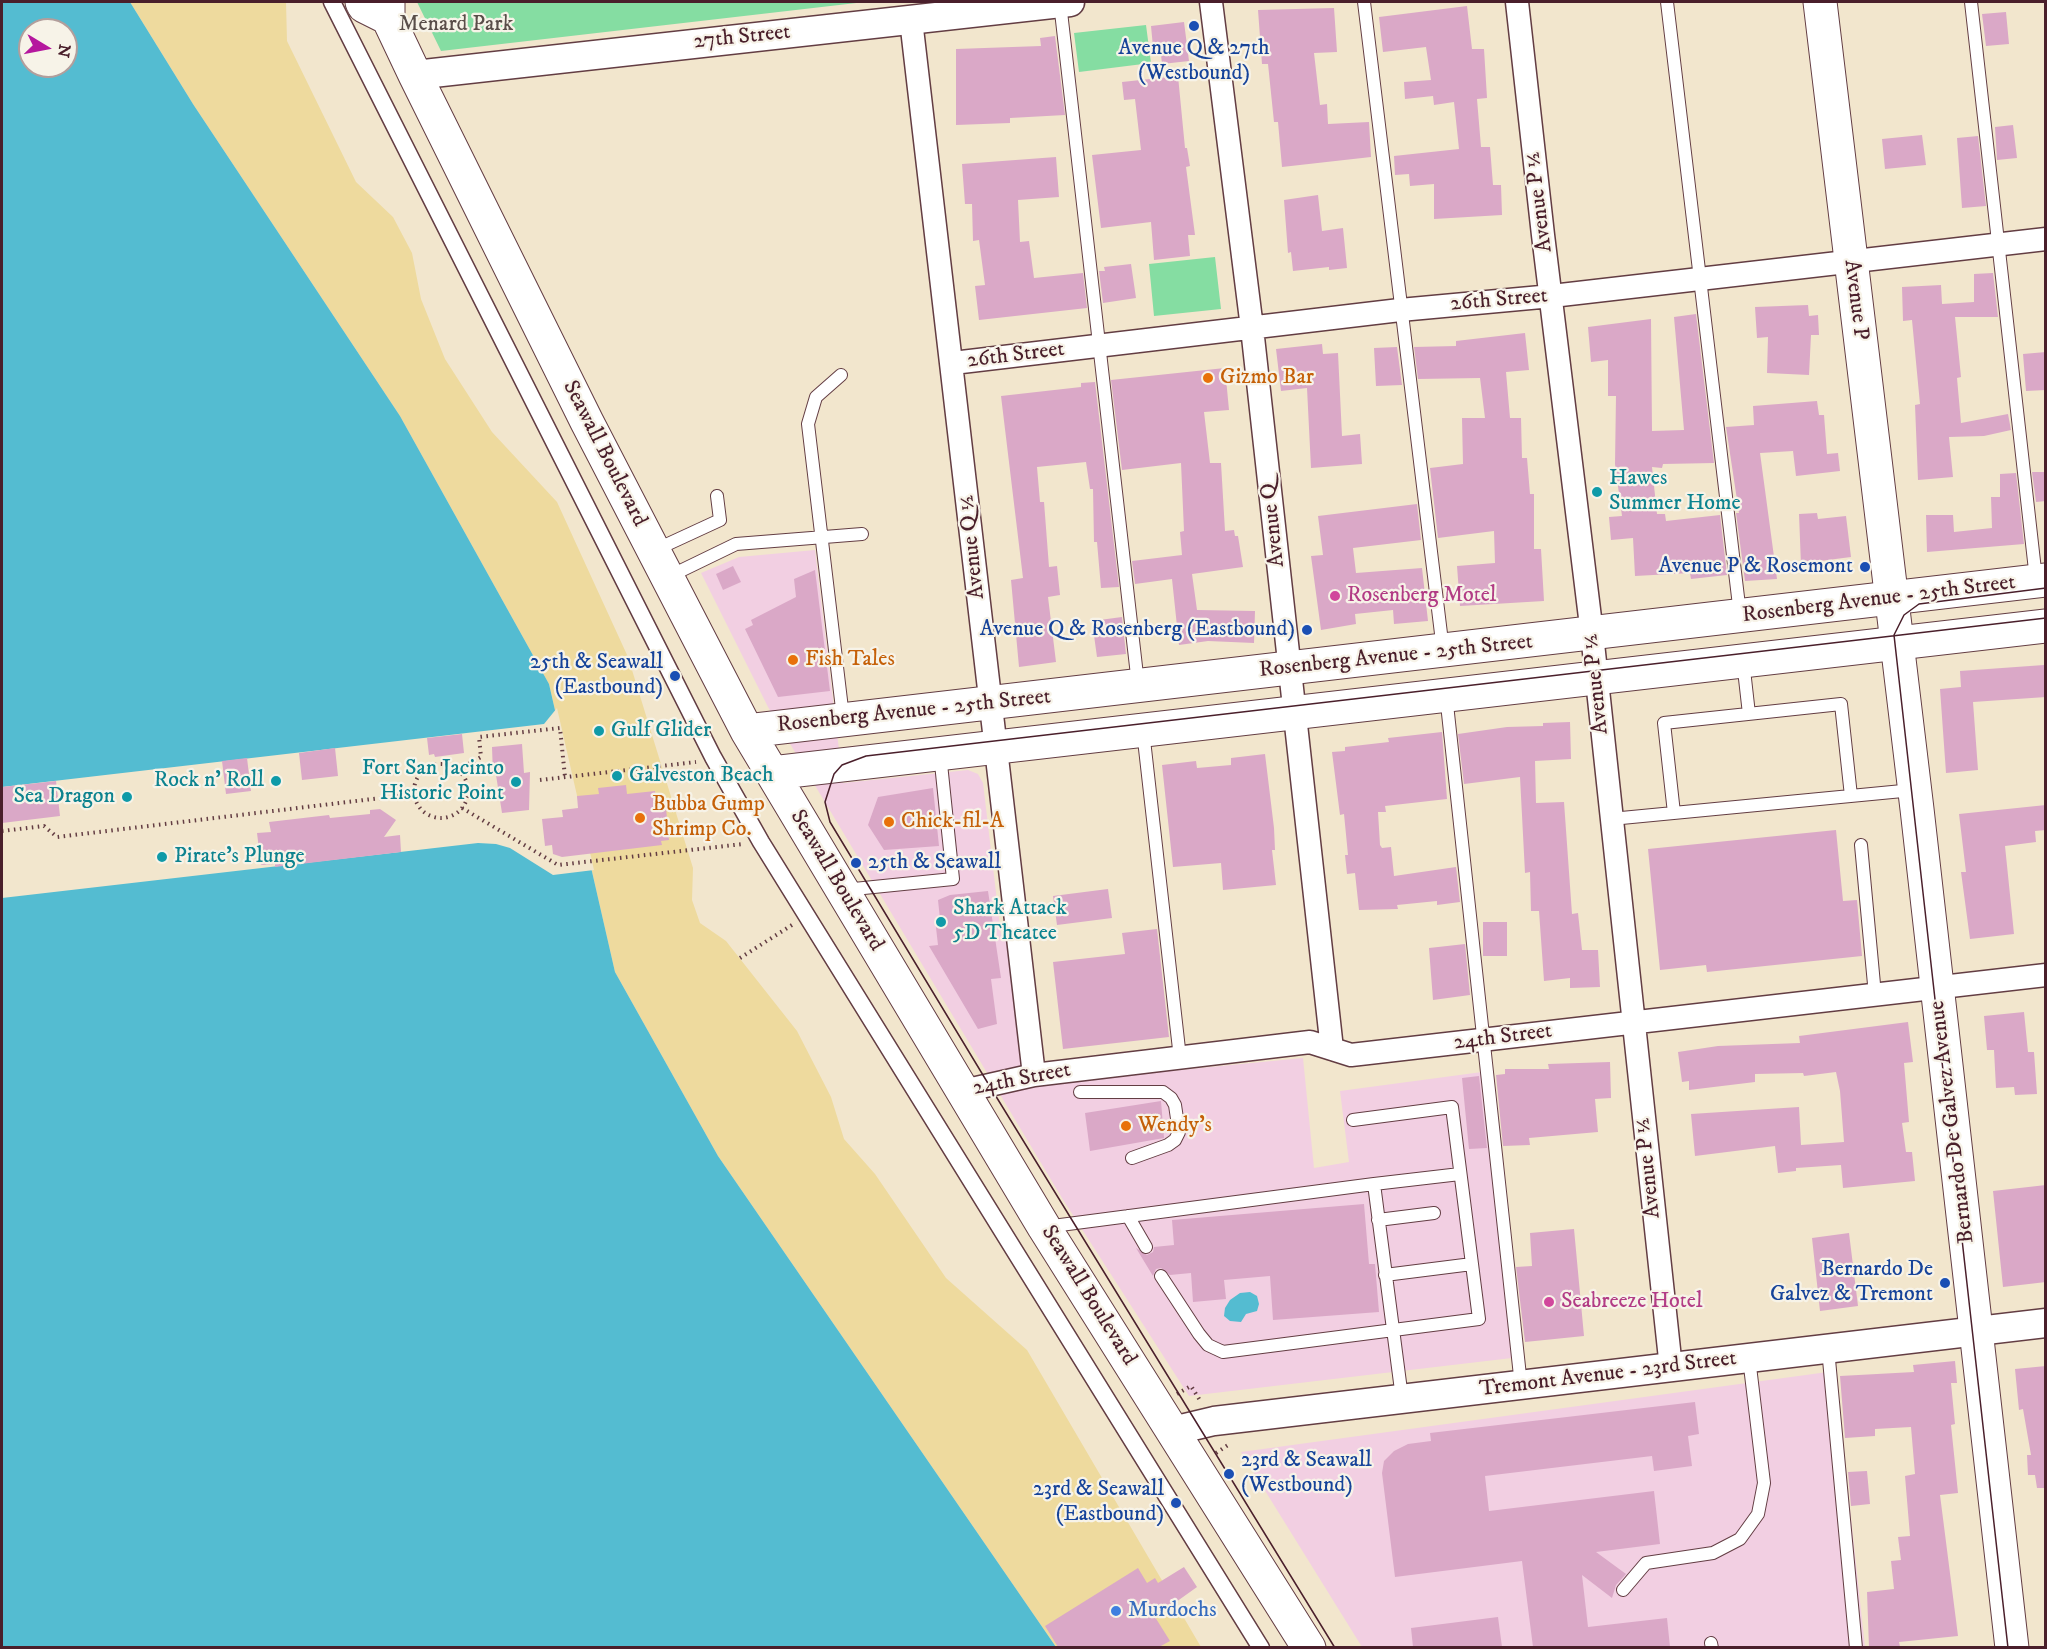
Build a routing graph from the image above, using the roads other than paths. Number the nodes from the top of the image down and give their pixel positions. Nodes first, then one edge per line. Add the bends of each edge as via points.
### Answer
1 (332, 2) edge
2 (1065, 2) edge
3 (1211, 2) edge
4 (1364, 2) edge
5 (1517, 2) edge
6 (1667, 2) edge
7 (1820, 2) edge
8 (1971, 2) edge
9 (379, 7) edge
10 (911, 20) junction
11 (415, 75) junction
12 (2046, 239) edge
13 (1999, 244) junction
14 (1850, 262) junction
15 (1699, 279) junction
16 (1552, 296) junction
17 (1400, 310) junction
18 (1252, 328) junction
19 (1101, 346) junction
20 (953, 363) junction
21 (841, 375) dead end
22 (717, 496) dead end
23 (862, 534) dead end
24 (820, 537) junction
25 (660, 564) junction
26 (2041, 581) edge
27 (1892, 597) junction
28 (1740, 615) junction
29 (2046, 626) edge
30 (1593, 634) junction
31 (1897, 642) junction
32 (1443, 652) junction
33 (1743, 660) junction
34 (1291, 668) junction
35 (1597, 676) junction
36 (1139, 687) junction
37 (1446, 694) junction
38 (991, 704) junction
39 (1294, 712) junction
40 (1749, 714) junction
41 (843, 718) junction
42 (1143, 729) junction
43 (747, 731) junction
44 (996, 746) junction
45 (940, 753) junction
46 (772, 772) junction
47 (1915, 790) junction
48 (1851, 796) junction
49 (1674, 813) junction
50 (1611, 819) junction
51 (1861, 845) dead end
52 (841, 890) junction
53 (2046, 975) edge
54 (1938, 987) junction
55 (1875, 995) junction
56 (1633, 1023) junction
57 (1483, 1041) junction
58 (1332, 1048) junction
59 (1180, 1058) junction
60 (1034, 1075) junction
61 (963, 1091) junction
62 (1080, 1092) dead end
63 (1353, 1119) dead end
64 (1132, 1158) dead end
65 (1460, 1174) junction
66 (1374, 1184) junction
67 (1434, 1213) dead end
68 (1128, 1216) junction
69 (1378, 1220) junction
70 (1044, 1227) junction
71 (1146, 1247) dead end
72 (1472, 1264) junction
73 (1385, 1275) junction
74 (1161, 1276) dead end
75 (2046, 1323) edge
76 (1392, 1330) junction
77 (1978, 1331) junction
78 (1828, 1349) junction
79 (1749, 1358) junction
80 (1671, 1368) junction
81 (1521, 1385) junction
82 (1402, 1398) junction
83 (1172, 1431) junction
84 (1623, 1590) dead end
85 (1262, 1647) edge
86 (1309, 1647) edge
87 (1856, 1647) edge
88 (2012, 1647) edge

1 - 85 street via 713,757 761,842
2 - 10 street, 27th Street
2 - 19 lane
3 - 18 street, Avenue Q
4 - 17 lane
5 - 16 street, Avenue P ½
6 - 15 lane
7 - 14 main road, Avenue P
8 - 13 lane
9 - 11 main road, Seawall Boulevard
10 - 11 street, 27th Street
10 - 20 street, Avenue Q ½
11 - 25 main road, Seawall Boulevard
12 - 13 street, 26th Street
13 - 14 street, 26th Street
13 - 26 lane
14 - 15 street, 26th Street
14 - 27 main road, Avenue P
15 - 16 street, 26th Street
15 - 28 lane
16 - 17 street, 26th Street
16 - 30 street, Avenue P ½
17 - 18 street, 26th Street
17 - 32 lane
18 - 19 street, 26th Street
18 - 34 street, Avenue Q
19 - 20 street, 26th Street
19 - 36 lane
20 - 38 street, Avenue Q ½
21 - 24 lane via 816,397 808,424
22 - 25 lane via 720,520
23 - 24 lane
24 - 25 lane via 736,544
24 - 41 lane
25 - 43 main road, Seawall Boulevard
26 - 27 main road, Rosenberg Avenue - 25th Street
27 - 28 main road, Rosenberg Avenue - 25th Street
27 - 31 main road, Bernardo De Galvez Avenue
28 - 30 main road, Rosenberg Avenue - 25th Street
29 - 31 main road, Rosenberg Avenue - 25th Street
30 - 32 main road, Rosenberg Avenue - 25th Street
30 - 35 street, Avenue P ½
31 - 33 main road, Rosenberg Avenue - 25th Street
31 - 47 main road, Bernardo De Galvez Avenue
32 - 34 main road, Rosenberg Avenue - 25th Street
33 - 35 main road, Rosenberg Avenue - 25th Street
33 - 40 lane
34 - 36 main road, Rosenberg Avenue - 25th Street
34 - 39 street, Avenue Q
35 - 37 main road, Rosenberg Avenue - 25th Street
35 - 50 street, Avenue P ½
36 - 38 main road, Rosenberg Avenue - 25th Street
37 - 39 main road, Rosenberg Avenue - 25th Street
37 - 57 lane
38 - 41 main road, Rosenberg Avenue - 25th Street
38 - 44 street, Avenue Q ½
39 - 42 main road, Rosenberg Avenue - 25th Street
39 - 58 street, Avenue Q
40 - 48 lane via 1841,704
40 - 49 lane via 1664,723
41 - 43 main road, Rosenberg Avenue - 25th Street
42 - 44 main road, Rosenberg Avenue - 25th Street
42 - 59 lane
43 - 46 main road, Seawall Boulevard
44 - 45 main road, Rosenberg Avenue - 25th Street
44 - 60 street, Avenue Q ½
45 - 46 main road, Rosenberg Avenue - 25th Street
45 - 52 lane via 953,879
46 - 52 main road, Seawall Boulevard
47 - 48 lane
47 - 54 main road, Bernardo De Galvez Avenue
48 - 49 lane
49 - 50 lane
50 - 56 street, Avenue P ½
51 - 55 lane
52 - 61 main road, Seawall Boulevard
53 - 54 street, 24th Street
54 - 55 street, 24th Street
54 - 77 main road, Bernardo De Galvez Avenue
55 - 56 street, 24th Street
56 - 57 street, 24th Street
56 - 80 street, Avenue P ½
57 - 58 street, 24th Street via 1351,1055
57 - 81 lane
58 - 59 street, 24th Street via 1310,1042
59 - 60 street, 24th Street
60 - 61 street, 24th Street
61 - 70 main road, Seawall Boulevard
62 - 64 lane via 1162,1092 1171,1098 1179,1132 1175,1140
63 - 65 lane via 1452,1107
65 - 66 lane
65 - 72 lane
66 - 68 lane
66 - 69 lane
67 - 69 lane
68 - 70 lane
68 - 71 lane
69 - 73 lane
70 - 83 main road, Seawall Boulevard
72 - 73 lane
72 - 76 lane via 1479,1319
73 - 76 lane
74 - 76 lane via 1198,1334 1208,1345 1223,1352
75 - 77 street, Tremont Avenue - 23rd Street
76 - 82 lane
77 - 78 street, Tremont Avenue - 23rd Street
77 - 88 main road, Bernardo De Galvez Avenue
78 - 79 street, Tremont Avenue - 23rd Street
78 - 87 lane
79 - 80 street, Tremont Avenue - 23rd Street
79 - 84 lane via 1764,1484 1758,1514 1740,1539 1713,1553 1646,1563
80 - 81 street, Tremont Avenue - 23rd Street
81 - 82 street, Tremont Avenue - 23rd Street
82 - 83 street, Tremont Avenue - 23rd Street via 1214,1421
83 - 86 main road, Seawall Boulevard

